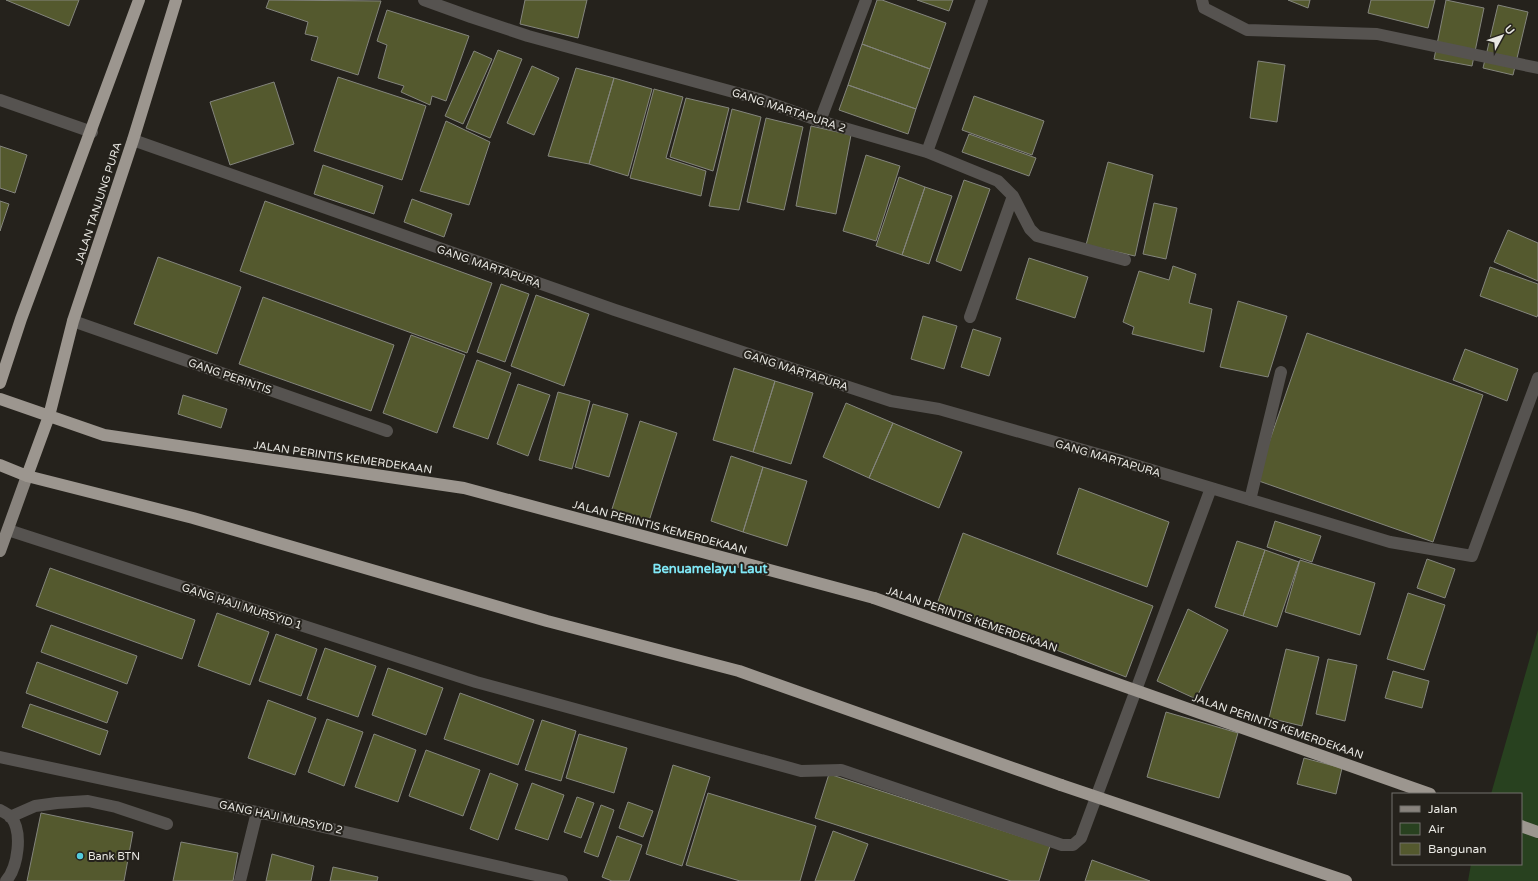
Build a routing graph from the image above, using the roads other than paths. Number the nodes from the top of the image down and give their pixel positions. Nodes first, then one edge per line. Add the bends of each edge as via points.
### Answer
1 (139, 0) edge
2 (176, 0) edge
3 (424, 0) edge
4 (866, 0) edge
5 (982, 0) edge
6 (1202, 0) edge
7 (1538, 68) edge
8 (0, 100) edge
9 (820, 121) junction
10 (92, 132) junction
11 (133, 140) junction
12 (927, 152) junction
13 (1013, 196) junction
14 (1125, 260) dead end
15 (970, 317) dead end
16 (73, 321) junction
17 (1281, 372) dead end
18 (1538, 378) edge
19 (0, 383) edge
20 (0, 399) edge
21 (49, 416) junction
22 (387, 431) dead end
23 (0, 465) edge
24 (27, 476) junction
25 (1211, 488) junction
26 (1250, 500) junction
27 (8, 530) junction
28 (0, 551) edge
29 (0, 757) edge
30 (1427, 793) edge
31 (0, 810) edge
32 (257, 812) junction
33 (10, 817) junction
34 (167, 824) dead end
35 (1522, 826) edge
36 (1538, 832) edge
37 (6, 881) edge
38 (240, 881) edge
39 (562, 881) edge
40 (1346, 881) edge

1 - 10 highway
2 - 11 highway, JALAN TANJUNG PURA
3 - 9 street, GANG MARTAPURA 2 via 528,36 759,99
4 - 9 street
5 - 12 street
6 - 7 street via 1204,8 1247,30 1377,34
8 - 10 street
9 - 12 street, GANG MARTAPURA 2
10 - 19 highway via 21,319
11 - 16 highway, JALAN TANJUNG PURA
11 - 25 street, GANG MARTAPURA via 615,310 891,401 939,409
12 - 13 street, GANG MARTAPURA 2 via 998,181
13 - 14 street, GANG MARTAPURA 2 via 1030,229 1037,236
13 - 15 street
16 - 21 highway, JALAN TANJUNG PURA
16 - 22 street, GANG PERINTIS
17 - 26 street
18 - 26 street, GANG MARTAPURA via 1472,556 1390,542
20 - 21 highway, JALAN PERINTIS KEMERDEKAAN
21 - 24 highway, JALAN TANJUNG PURA
21 - 30 highway, JALAN PERINTIS KEMERDEKAAN, bridge via 104,435 464,488 874,598
23 - 24 highway
24 - 27 main road
24 - 40 highway, bridge via 193,518 547,621 739,671 1060,785
25 - 26 street, GANG MARTAPURA
25 - 27 street, GANG HAJI MURSYID 1 via 1082,838 1073,845 1062,845 841,770 801,771 476,682
27 - 28 main road
29 - 32 street, GANG HAJI MURSYID 2
31 - 33 street
32 - 38 street
32 - 39 street, GANG HAJI MURSYID 2
33 - 34 street via 35,806 88,801 116,807
33 - 37 street via 18,830 18,848 15,866
35 - 36 highway

